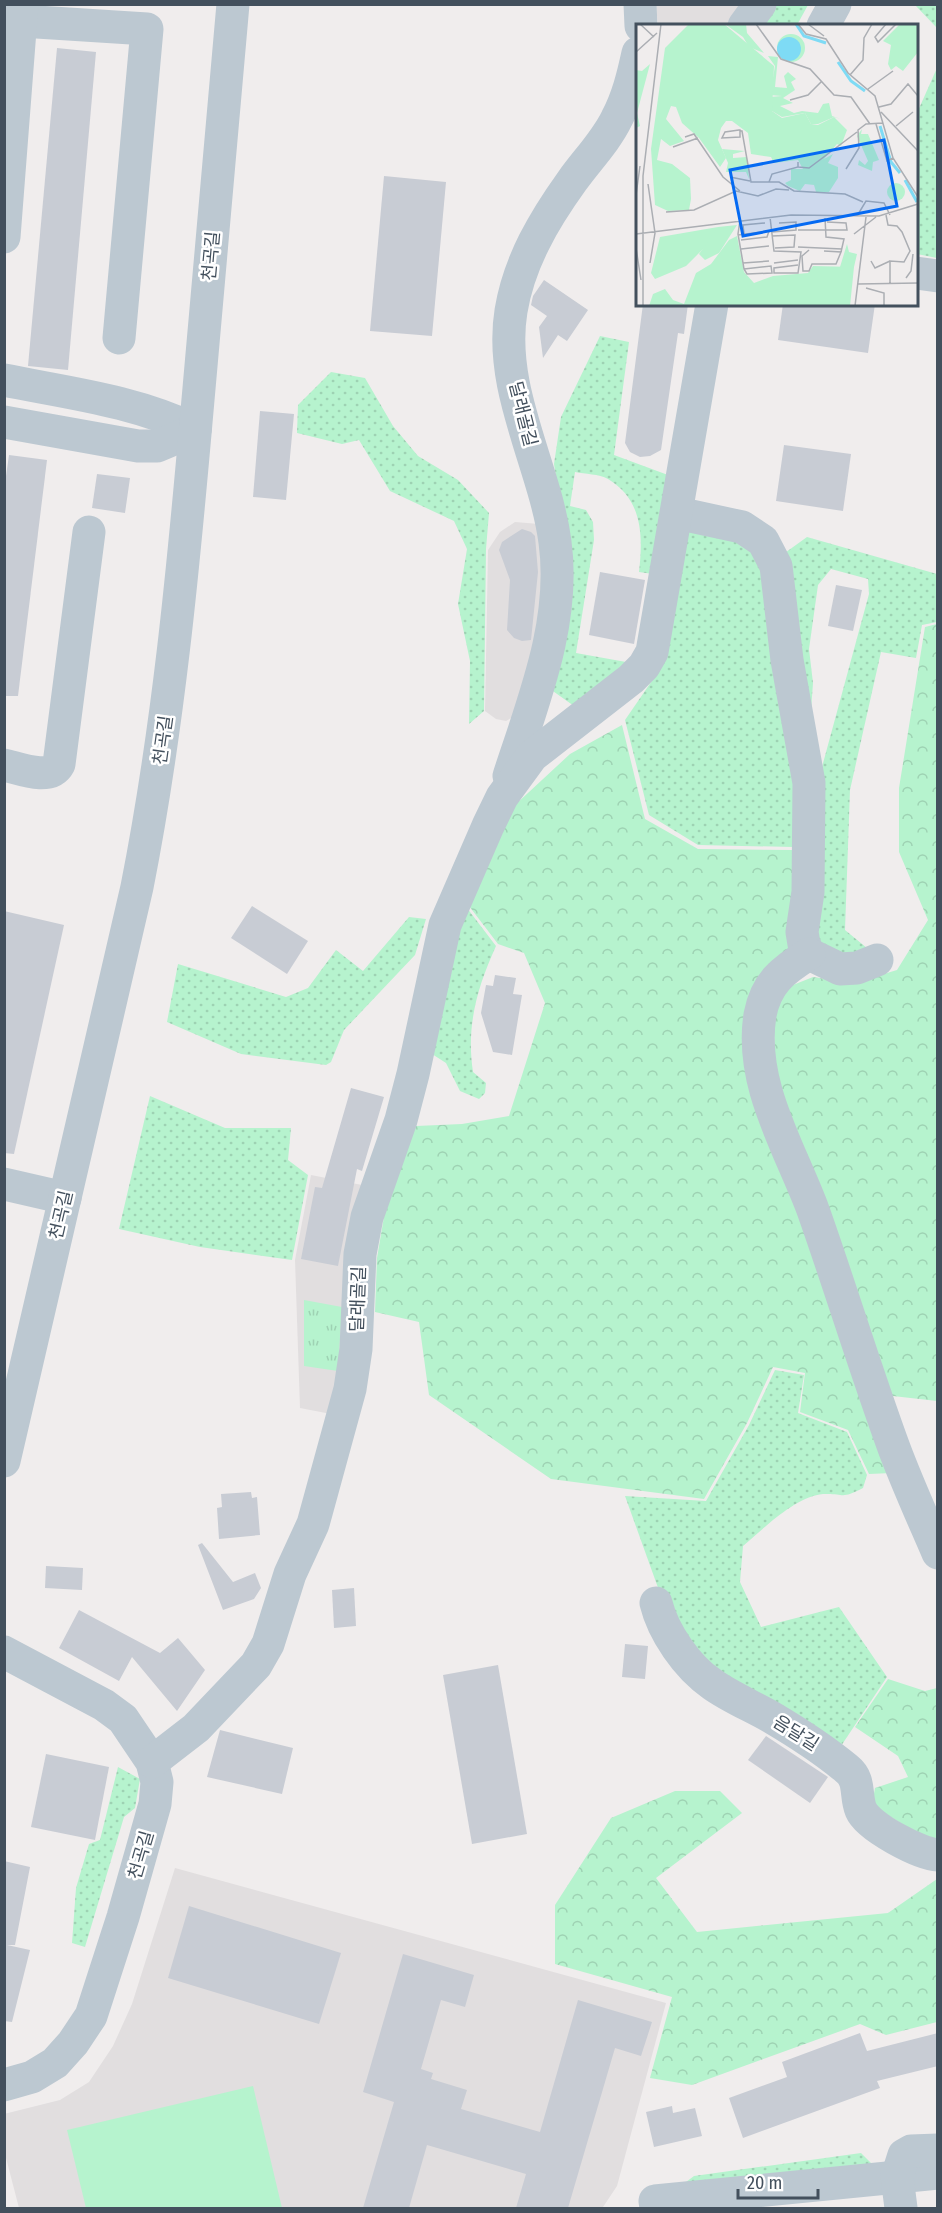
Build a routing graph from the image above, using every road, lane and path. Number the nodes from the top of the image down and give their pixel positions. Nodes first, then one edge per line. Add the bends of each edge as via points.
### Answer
1 (233, 4) edge
2 (640, 4) edge
3 (760, 4) edge
4 (835, 4) edge
5 (22, 13) edge
6 (641, 24) edge
7 (745, 24) edge
8 (824, 24) edge
9 (636, 70) edge
10 (4, 237) edge
11 (918, 273) edge
12 (938, 276) edge
13 (712, 306) edge
14 (119, 338) dead end
15 (4, 380) edge
16 (4, 422) edge
17 (195, 430) junction
18 (677, 513) junction
19 (89, 532) dead end
20 (4, 765) edge
21 (502, 797) junction
22 (809, 954) junction
23 (877, 960) dead end
24 (4, 1184) edge
25 (65, 1198) junction
26 (4, 1461) edge
27 (938, 1553) edge
28 (656, 1603) dead end
29 (4, 1653) edge
30 (152, 1761) junction
31 (938, 1855) edge
32 (4, 2085) edge
33 (938, 2150) edge
34 (938, 2173) edge
35 (898, 2190) edge
36 (656, 2208) edge

1 - 17 street, 천곡길
2 - 6 street
3 - 7 street
4 - 8 street
5 - 10 street
5 - 14 street via 147,29
9 - 21 street, 달래골길 via 609,132 554,207 532,245 511,313 513,376 549,511 558,589 545,659
11 - 12 street
13 - 18 street, 달래골길
15 - 17 street via 140,408
16 - 17 street via 138,446 157,446
17 - 25 street, 천곡길 via 166,720 153,805
18 - 21 street, 달래골길 via 657,637 644,666 532,756
18 - 22 street via 742,527 763,541 776,566 787,660 809,783 808,892 802,932
19 - 20 street via 59,764 49,774
21 - 30 street, 달래골길 via 445,925 401,1120 367,1217 360,1254 356,1349 350,1389 313,1524 290,1574 268,1644 256,1665 196,1728
22 - 23 street via 840,969 857,968
22 - 27 street via 777,975 766,991 760,1016 759,1055 768,1102 812,1209 895,1449
24 - 25 street
25 - 26 street, 천곡길
28 - 31 street, 음달길 via 668,1632 689,1663 710,1683 820,1748 850,1771 859,1788 860,1809 870,1823
29 - 30 street, 천곡길 via 104,1705 123,1719
30 - 32 street, 천곡길 via 157,1782 155,1804 91,2016 55,2063 32,2077
33 - 35 street via 904,2155
34 - 35 street
35 - 36 street via 655,2201

